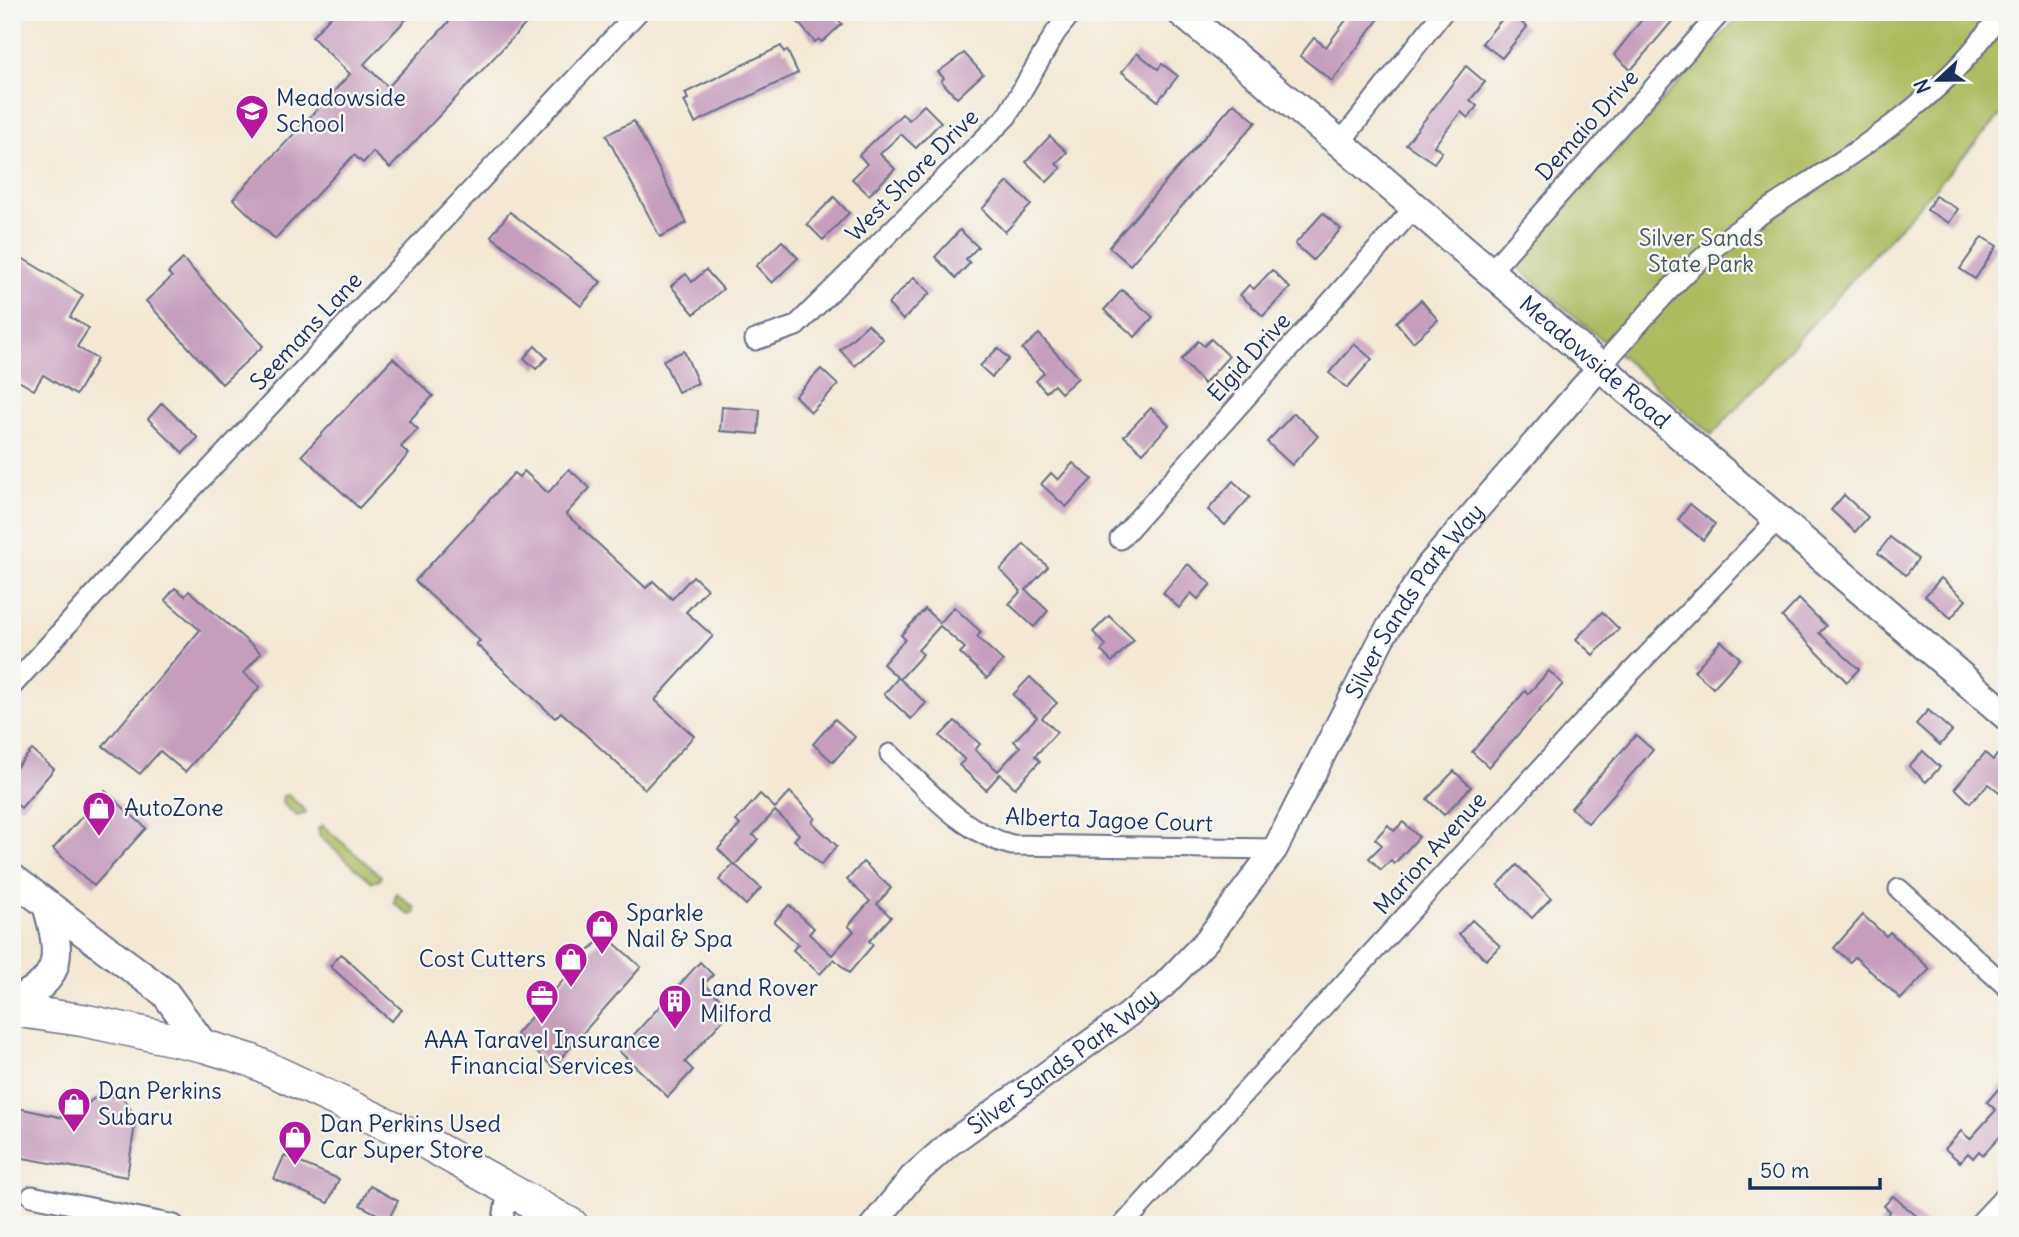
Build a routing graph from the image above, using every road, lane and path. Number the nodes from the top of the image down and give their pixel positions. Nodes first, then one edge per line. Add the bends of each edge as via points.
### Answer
1 (638, 12) edge
2 (1072, 12) edge
3 (1181, 12) edge
4 (1443, 12) edge
5 (1721, 12) edge
6 (2001, 12) edge
7 (1340, 143) junction
8 (1415, 207) junction
9 (1490, 272) junction
10 (755, 340) dead end
11 (1601, 366) junction
12 (1778, 519) junction
13 (1120, 539) dead end
14 (12, 686) edge
15 (2007, 716) edge
16 (890, 754) dead end
17 (1275, 849) junction
18 (12, 878) edge
19 (1899, 889) dead end
20 (47, 905) junction
21 (2007, 987) edge
22 (12, 1001) edge
23 (12, 1010) edge
24 (204, 1046) junction
25 (508, 1190) junction
26 (2007, 1194) edge
27 (32, 1196) dead end
28 (174, 1225) edge
29 (502, 1225) edge
30 (572, 1225) edge
31 (873, 1225) edge
32 (1123, 1225) edge
33 (1978, 1225) edge

1 - 14 street, Seemans Lane
2 - 10 street, West Shore Drive via 1007,116 796,326
3 - 7 main road, Meadowside Road
4 - 7 street
5 - 9 street, Demaio Drive
6 - 11 street, Silver Sands Park Way via 1957,68 1912,110 1702,258
7 - 8 main road, Meadowside Road
8 - 9 main road, Meadowside Road
8 - 13 street, Elgid Drive
9 - 11 main road, Meadowside Road
11 - 12 main road, Meadowside Road
11 - 17 street, Silver Sands Park Way via 1408,595
12 - 15 main road, Meadowside Road
12 - 32 street, Marion Avenue via 1589,716
16 - 17 street, Alberta Jagoe Court via 962,822 1012,845
17 - 31 street, Silver Sands Park Way via 1207,940 1164,985 948,1145 912,1177
18 - 20 main road
19 - 21 street
20 - 22 main road via 58,949 53,968 40,986
20 - 24 main road via 165,993
23 - 24 main road
24 - 25 main road via 250,1060 381,1121
25 - 29 street
25 - 30 main road
26 - 33 street
27 - 28 street

